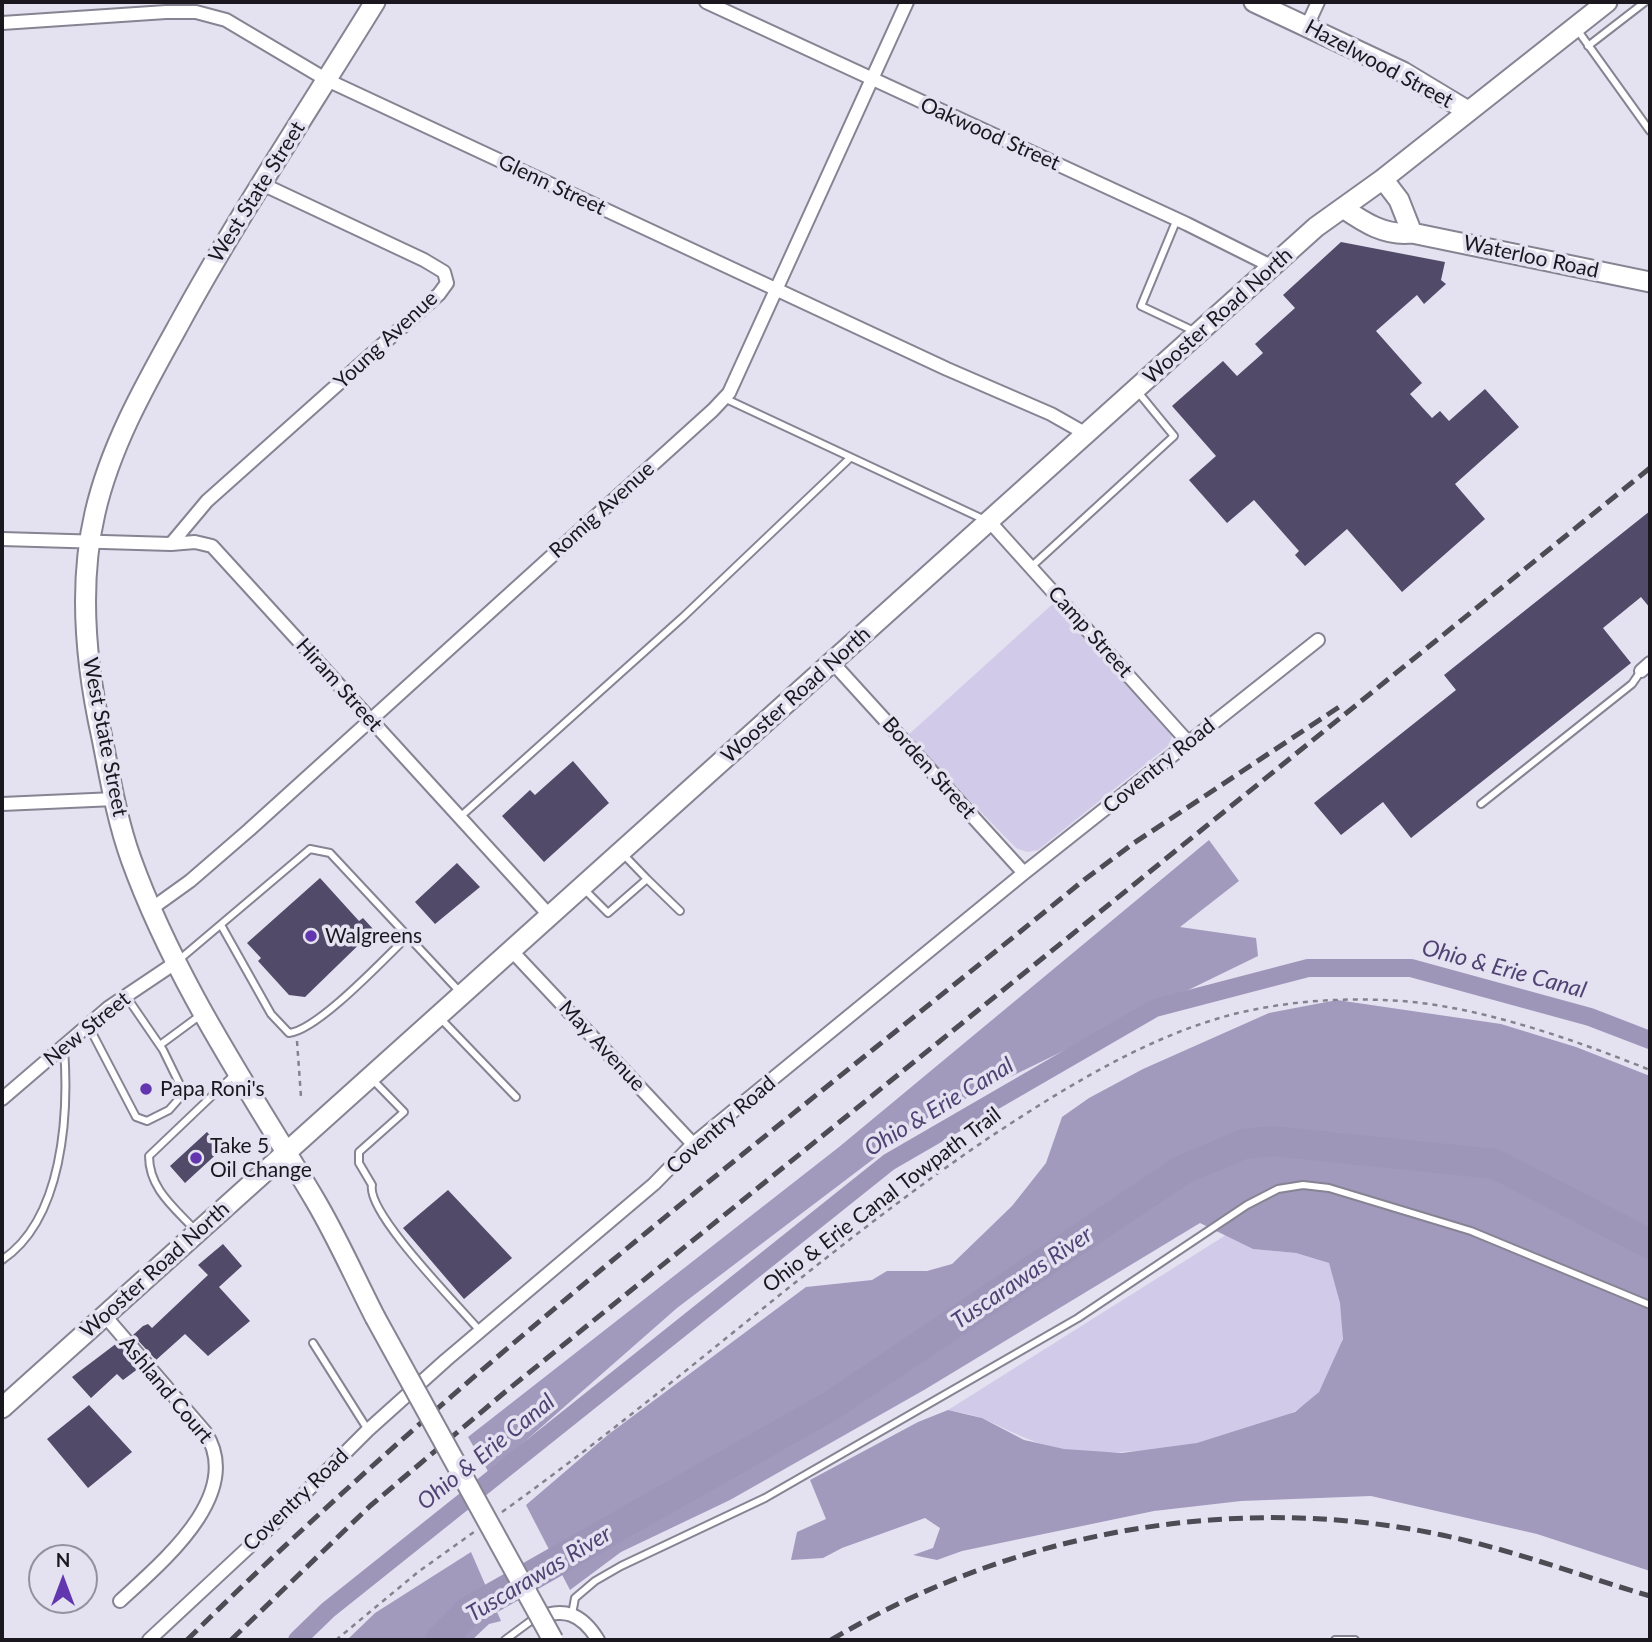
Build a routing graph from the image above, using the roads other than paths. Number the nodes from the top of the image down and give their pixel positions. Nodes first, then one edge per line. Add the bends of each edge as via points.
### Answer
1 (375, 2) edge
2 (706, 2) edge
3 (907, 2) edge
4 (1254, 2) edge
5 (1318, 2) edge
6 (1607, 2) edge
7 (1645, 2) edge
8 (1650, 10) edge
9 (2, 23) edge
10 (1307, 26) junction
11 (1574, 27) junction
12 (1588, 46) junction
13 (327, 80) junction
14 (871, 80) junction
15 (1466, 110) junction
16 (1650, 131) edge
17 (1383, 179) junction
18 (262, 184) junction
19 (1343, 208) junction
20 (1177, 219) junction
21 (1412, 233) junction
22 (1273, 267) junction
23 (1650, 282) edge
24 (775, 288) junction
25 (1199, 334) junction
26 (1137, 390) junction
27 (724, 398) junction
28 (1088, 435) junction
29 (849, 459) junction
30 (990, 522) junction
31 (2, 539) edge
32 (90, 542) junction
33 (171, 544) junction
34 (1031, 567) junction
35 (1318, 640) dead end
36 (833, 663) junction
37 (1646, 667) edge
38 (369, 719) junction
39 (1188, 742) junction
40 (115, 799) junction
41 (2, 804) edge
42 (1480, 804) dead end
43 (460, 817) junction
44 (621, 851) junction
45 (1024, 873) junction
46 (648, 879) junction
47 (581, 886) junction
48 (151, 909) junction
49 (680, 911) dead end
50 (549, 915) junction
51 (220, 925) junction
52 (408, 936) junction
53 (510, 949) junction
54 (175, 963) junction
55 (461, 993) junction
56 (126, 996) junction
57 (204, 1013) junction
58 (437, 1015) junction
59 (88, 1025) junction
60 (160, 1045) junction
61 (64, 1046) junction
62 (237, 1071) junction
63 (370, 1076) junction
64 (516, 1097) dead end
65 (2, 1100) edge
66 (693, 1144) junction
67 (285, 1154) junction
68 (197, 1233) junction
69 (2, 1260) edge
70 (1650, 1305) edge
71 (104, 1315) junction
72 (480, 1331) junction
73 (313, 1343) dead end
74 (2, 1408) edge
75 (368, 1430) junction
76 (120, 1601) dead end
77 (572, 1614) junction
78 (532, 1620) joint
79 (149, 1640) edge
80 (505, 1640) edge
81 (553, 1640) edge
82 (598, 1640) edge
83 (1335, 1640) edge
84 (1355, 1640) edge

1 - 13 main road, West State Street
2 - 14 street, Oakwood Street
3 - 14 street, Romig Avenue
4 - 10 main road, Hazelwood Street
5 - 10 street
6 - 11 main road, Wooster Road North
7 - 8 lane
7 - 12 lane
9 - 13 street, Glenn Street via 196,12 226,20
10 - 15 main road, Hazelwood Street
11 - 12 lane
11 - 15 main road, Wooster Road North
12 - 16 lane
13 - 18 main road, West State Street
13 - 24 street, Glenn Street
14 - 20 street, Oakwood Street
14 - 24 street, Romig Avenue
15 - 17 main road, Wooster Road North
17 - 19 main road, Wooster Road North
17 - 21 main road via 1399,200
18 - 32 main road, West State Street via 203,277 141,393 95,511
18 - 33 street, Young Avenue via 424,260 444,272 447,283 207,501
19 - 21 main road, Waterloo Road via 1386,232
19 - 22 main road, Wooster Road North
20 - 22 street, Oakwood Street
20 - 25 lane via 1141,306
21 - 23 main road, Waterloo Road
22 - 25 main road, Wooster Road North
24 - 27 street, Romig Avenue via 742,369
24 - 28 street, Glenn Street
25 - 26 main road, Wooster Road North
26 - 28 main road, Wooster Road North
26 - 34 lane via 1174,436
27 - 29 lane
27 - 38 street, Romig Avenue
28 - 30 main road, Wooster Road North
29 - 30 lane
29 - 43 lane via 683,617
30 - 34 street, Camp Street
30 - 36 main road, Wooster Road North
31 - 32 street, Hiram Street
32 - 33 street, Hiram Street
32 - 40 main road, West State Street via 86,639 94,705
33 - 38 street, Hiram Street via 212,546
34 - 39 street, Camp Street
35 - 39 street, Coventry Road
36 - 44 main road, Wooster Road North
36 - 45 street, Borden Street
37 - 42 lane via 1632,684
38 - 43 street, Hiram Street
38 - 48 street, Romig Avenue via 249,830
39 - 45 street, Coventry Road
40 - 41 street
40 - 48 main road, West State Street
43 - 50 street, Hiram Street
44 - 46 lane
44 - 47 main road, Wooster Road North
45 - 66 street, Coventry Road
46 - 47 lane via 608,913
46 - 49 lane
47 - 50 main road, Wooster Road North
48 - 54 main road, West State Street
50 - 53 main road, Wooster Road North
51 - 52 lane via 310,849 330,853
51 - 52 lane via 271,1014 289,1033 336,1004
51 - 54 lane
52 - 55 lane
53 - 55 main road, Wooster Road North
53 - 66 street, May Avenue
54 - 56 street, New Street
54 - 57 main road, West State Street
55 - 58 main road, Wooster Road North
56 - 59 street, New Street
56 - 60 lane
57 - 60 lane
57 - 62 main road, West State Street
58 - 63 main road, Wooster Road North
58 - 64 lane
59 - 60 lane via 136,1117 147,1121 169,1110 184,1093
59 - 61 street, New Street
61 - 65 street, New Street
61 - 69 lane via 66,1075 56,1177 28,1236
62 - 67 main road, West State Street
62 - 68 lane via 149,1156 153,1184
63 - 67 main road, Wooster Road North
63 - 72 lane via 404,1112 359,1152 374,1204 392,1232
66 - 72 street, Coventry Road via 654,1184
67 - 68 main road, Wooster Road North
67 - 81 main road, West State Street, bridge via 315,1200
68 - 71 main road, Wooster Road North
70 - 77 lane via 1471,1231 1329,1188 1303,1185 1278,1189 1078,1318 746,1508 594,1581 575,1598
71 - 74 main road, Wooster Road North
71 - 76 street, Ashland Court via 217,1452 208,1499 190,1531
72 - 75 street, Coventry Road
73 - 75 lane
75 - 79 street, Coventry Road
77 - 78 street via 549,1613
77 - 82 street via 578,1615
78 - 80 lane
83 - 84 lane

